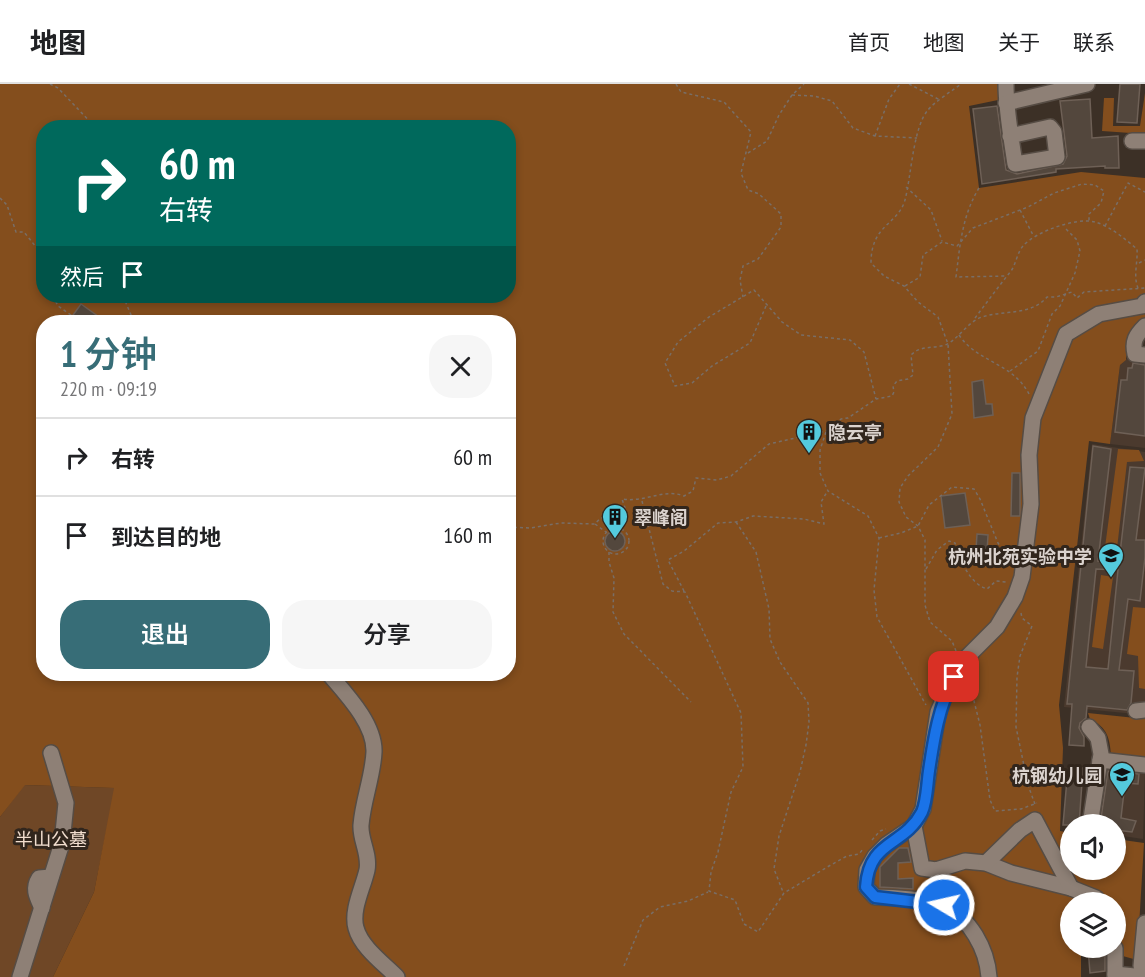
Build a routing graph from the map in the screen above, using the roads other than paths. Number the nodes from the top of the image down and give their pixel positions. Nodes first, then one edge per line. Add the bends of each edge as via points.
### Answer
1 (1006, 84) edge
2 (1087, 84) edge
3 (1048, 89) edge
4 (1006, 103) junction
5 (1010, 136) dead end
6 (1141, 295) edge
7 (1145, 326) edge
8 (1145, 355) edge
9 (334, 681) edge
10 (1089, 727) dead end
11 (51, 753) dead end
12 (1100, 760) junction
13 (1145, 765) edge
14 (1092, 814) edge
15 (914, 826) junction
16 (987, 863) junction
17 (1071, 888) junction
18 (1081, 892) edge
19 (1145, 923) edge
20 (1115, 958) edge
21 (1145, 972) edge
22 (1115, 975) edge
23 (20, 977) edge
24 (397, 977) edge
25 (989, 977) edge
26 (1144, 977) edge

1 - 4 street
2 - 3 street
3 - 4 street
4 - 5 street
6 - 15 street via 1142,306 1098,314 1066,334 1036,412 1029,455 1031,504 1022,577 997,627 961,663 938,712 923,809
7 - 8 street via 1132,344 1135,354
9 - 24 street via 363,718 374,751 361,826 368,867 355,918 356,930
10 - 12 street via 1098,738
11 - 23 street via 66,802 62,843
12 - 13 street
12 - 14 street
15 - 16 street via 922,868 936,870 965,861
15 - 25 street via 875,856 867,870 866,887 875,897 944,905 980,939
16 - 17 street
16 - 17 street via 1035,820
17 - 18 street
19 - 21 street via 1141,966
20 - 22 street
22 - 26 street

